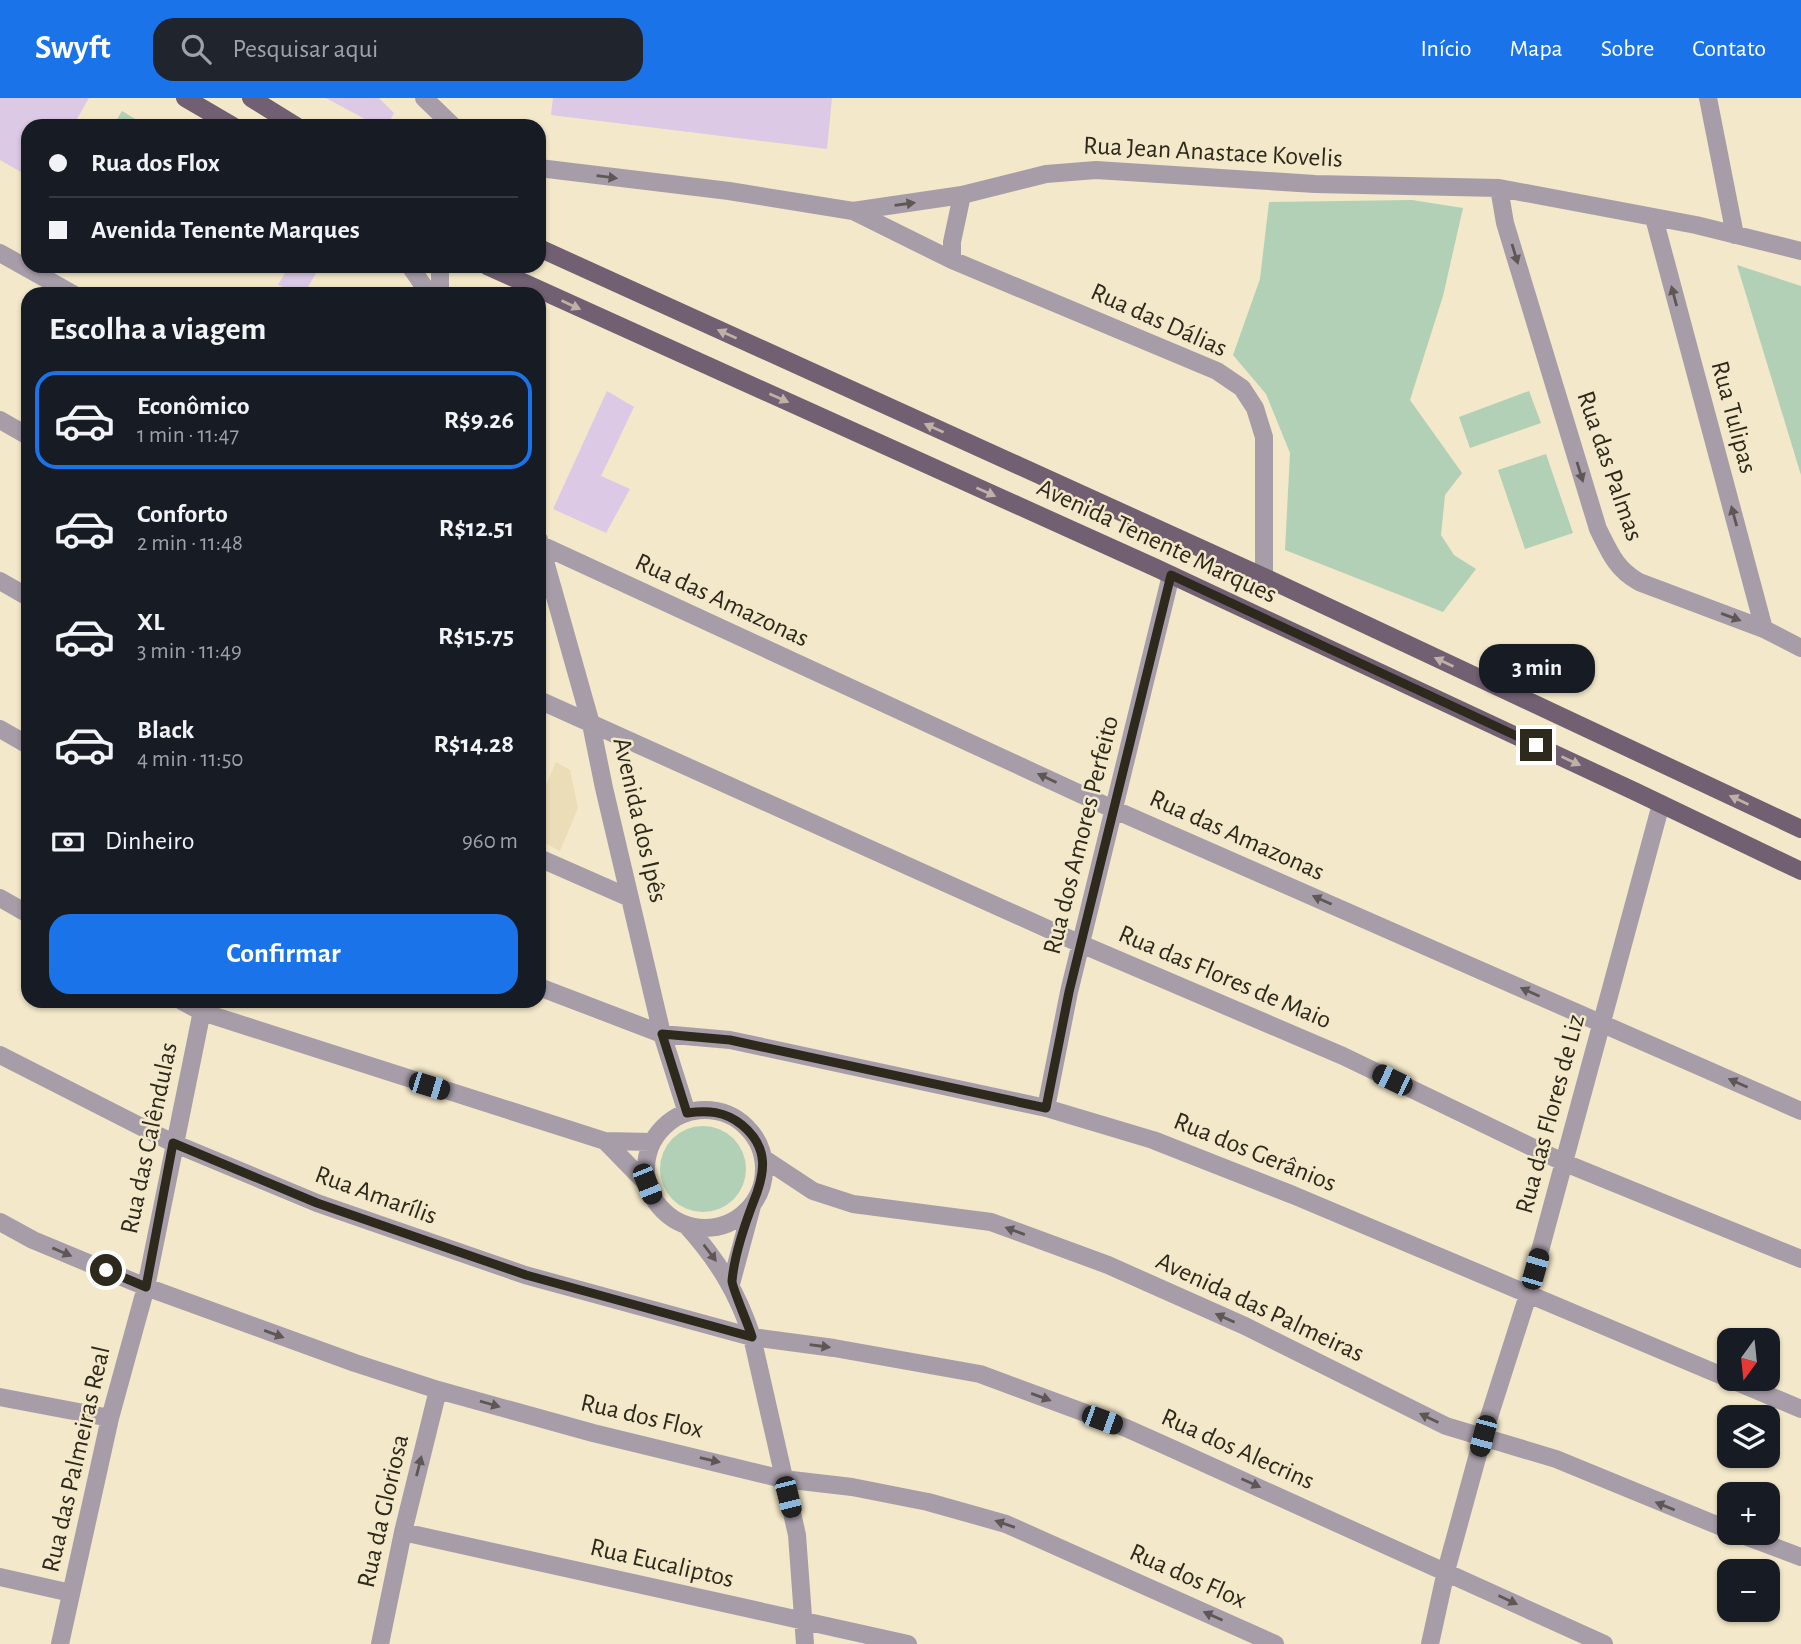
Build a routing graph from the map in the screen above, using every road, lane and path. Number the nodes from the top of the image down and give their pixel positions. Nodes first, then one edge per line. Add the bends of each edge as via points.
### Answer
1 (185, 98) edge
2 (251, 98) edge
3 (424, 98) edge
4 (1707, 98) edge
5 (221, 119) edge
6 (285, 119) edge
7 (446, 119) edge
8 (546, 170) edge
9 (1499, 188) junction
10 (962, 195) junction
11 (853, 211) junction
12 (1654, 218) junction
13 (1735, 235) junction
14 (546, 251) edge
15 (1801, 251) edge
16 (0, 253) edge
17 (952, 260) junction
18 (21, 265) edge
19 (36, 273) edge
20 (502, 273) edge
21 (61, 287) edge
22 (533, 287) edge
23 (546, 293) edge
24 (0, 420) edge
25 (21, 432) edge
26 (546, 546) edge
27 (546, 564) edge
28 (1171, 575) junction
29 (1264, 577) junction
30 (0, 581) edge
31 (21, 593) edge
32 (1764, 629) junction
33 (1801, 648) edge
34 (546, 703) edge
35 (591, 723) junction
36 (0, 729) edge
37 (21, 741) edge
38 (1661, 804) junction
39 (1115, 810) junction
40 (1801, 829) edge
41 (546, 861) edge
42 (1801, 871) edge
43 (0, 898) edge
44 (630, 898) junction
45 (21, 910) edge
46 (1081, 944) junction
47 (546, 990) edge
48 (203, 1008) edge
49 (206, 1008) edge
50 (1602, 1023) junction
51 (662, 1034) junction
52 (0, 1055) edge
53 (1046, 1108) junction
54 (1801, 1111) edge
55 (687, 1113) junction
56 (605, 1141) junction
57 (652, 1142) junction
58 (173, 1143) junction
59 (762, 1158) junction
60 (1565, 1163) junction
61 (647, 1184) junction
62 (753, 1203) junction
63 (0, 1223) edge
64 (686, 1225) junction
65 (1801, 1259) edge
66 (732, 1284) junction
67 (146, 1287) junction
68 (1528, 1295) junction
69 (752, 1337) junction
70 (438, 1390) junction
71 (0, 1397) edge
72 (1801, 1409) edge
73 (110, 1418) junction
74 (1483, 1436) junction
75 (783, 1479) junction
76 (1717, 1525) edge
77 (403, 1532) junction
78 (1769, 1545) edge
79 (1801, 1557) edge
80 (1446, 1572) junction
81 (0, 1577) edge
82 (71, 1593) junction
83 (804, 1622) junction
84 (60, 1644) edge
85 (380, 1644) edge
86 (805, 1644) edge
87 (908, 1644) edge
88 (1275, 1644) edge
89 (1430, 1644) edge
90 (1604, 1644) edge

1 - 5 main road
2 - 6 main road
3 - 7 street
4 - 13 street
8 -> 11 street, Rua Jean Anastace Kovelis
9 - 10 street, Rua Jean Anastace Kovelis via 1315,184 1097,170 1046,174
9 - 12 street, Rua Jean Anastace Kovelis
9 -> 32 street, Rua das Palmas via 1505,223 1598,529 1615,563 1639,582
11 -> 10 street, Rua Jean Anastace Kovelis
10 - 17 street
11 - 17 street, Rua das Dálias
12 - 13 street, Rua Jean Anastace Kovelis
32 -> 12 street, Rua Tulipas
13 - 15 street, Rua Jean Anastace Kovelis
29 -> 14 main road, Avenida Tenente Marques
16 - 18 street
17 - 29 street, Rua das Dálias via 1217,370 1242,388 1255,408 1264,437
19 - 21 street
20 -> 22 main road, Avenida Tenente Marques
23 -> 28 main road, Avenida Tenente Marques
24 - 25 street
39 -> 26 street, Rua das Amazonas
27 - 35 street, Avenida dos Ipês
28 -> 38 main road, Avenida Tenente Marques
28 - 39 street, Rua dos Amores Perfeito
40 -> 29 main road, Avenida Tenente Marques
30 - 31 street
32 - 33 street, Rua das Palmas
34 - 35 street, Rua das Flores de Maio
35 - 44 street, Avenida dos Ipês
35 - 46 street, Rua das Flores de Maio
36 - 37 street
38 - 42 main road, Avenida Tenente Marques
38 - 50 street, Rua das Flores de Liz
39 - 46 street, Rua dos Amores Perfeito
50 -> 39 street, Rua das Amazonas
41 - 44 street
43 - 45 street
44 - 51 street, Avenida dos Ipês
46 - 53 street, Rua dos Amores Perfeito
46 - 60 street, Rua das Flores de Maio via 1343,1056
47 - 51 street, Rua dos Gerânios
48 - 58 street, Rua das Calêndulas
49 - 56 street
54 -> 50 street, Rua das Amazonas
50 - 60 street, Rua das Flores de Liz
51 - 53 street, Rua dos Gerânios via 730,1040
51 - 55 street, Avenida dos Ipês
52 - 58 street, Rua Amarílis
53 - 68 street, Rua dos Gerânios via 1166,1145
55 - 57 street via 671,1121
55 - 59 street via 704,1110 736,1120 753,1136
56 - 57 street
56 - 61 street
57 - 61 street
58 - 67 street, Rua das Calêndulas
58 - 69 street, Rua Amarílis via 317,1203 512,1270
59 - 62 street via 762,1181
74 -> 59 street, Avenida das Palmeiras via 1446,1426 1245,1326 1108,1265 991,1222 853,1204 813,1191
60 - 65 street, Rua das Flores de Maio
60 - 68 street, Rua das Flores de Liz
61 - 64 street via 661,1210
62 - 64 street via 729,1223 700,1228
62 - 66 street
63 -> 67 street, Rua dos Flox
64 -> 66 street
66 - 69 street
67 -> 70 street, Rua dos Flox
67 - 73 street, Rua das Palmeiras Real
68 - 72 street, Rua dos Gerânios
68 - 74 street, Rua das Flores de Liz
69 - 75 street
69 -> 80 street, Rua dos Alecrins via 981,1374 1126,1428
70 -> 75 street, Rua dos Flox
77 -> 70 street, Rua da Gloriosa
71 - 73 street
73 - 82 street, Rua das Palmeiras Real
76 -> 74 street, Avenida das Palmeiras via 1556,1459
74 - 80 street, Rua das Flores de Liz
75 - 83 street via 797,1535
88 -> 75 street, Rua dos Flox via 1006,1524 928,1502
77 - 83 street, Rua Eucaliptos
77 - 85 street, Rua da Gloriosa
78 - 79 street
80 - 89 street, Rua das Flores de Liz
80 -> 90 street, Rua dos Alecrins
81 - 82 street
82 - 84 street, Rua das Palmeiras Real
83 - 86 street
83 - 87 street, Rua Eucaliptos

